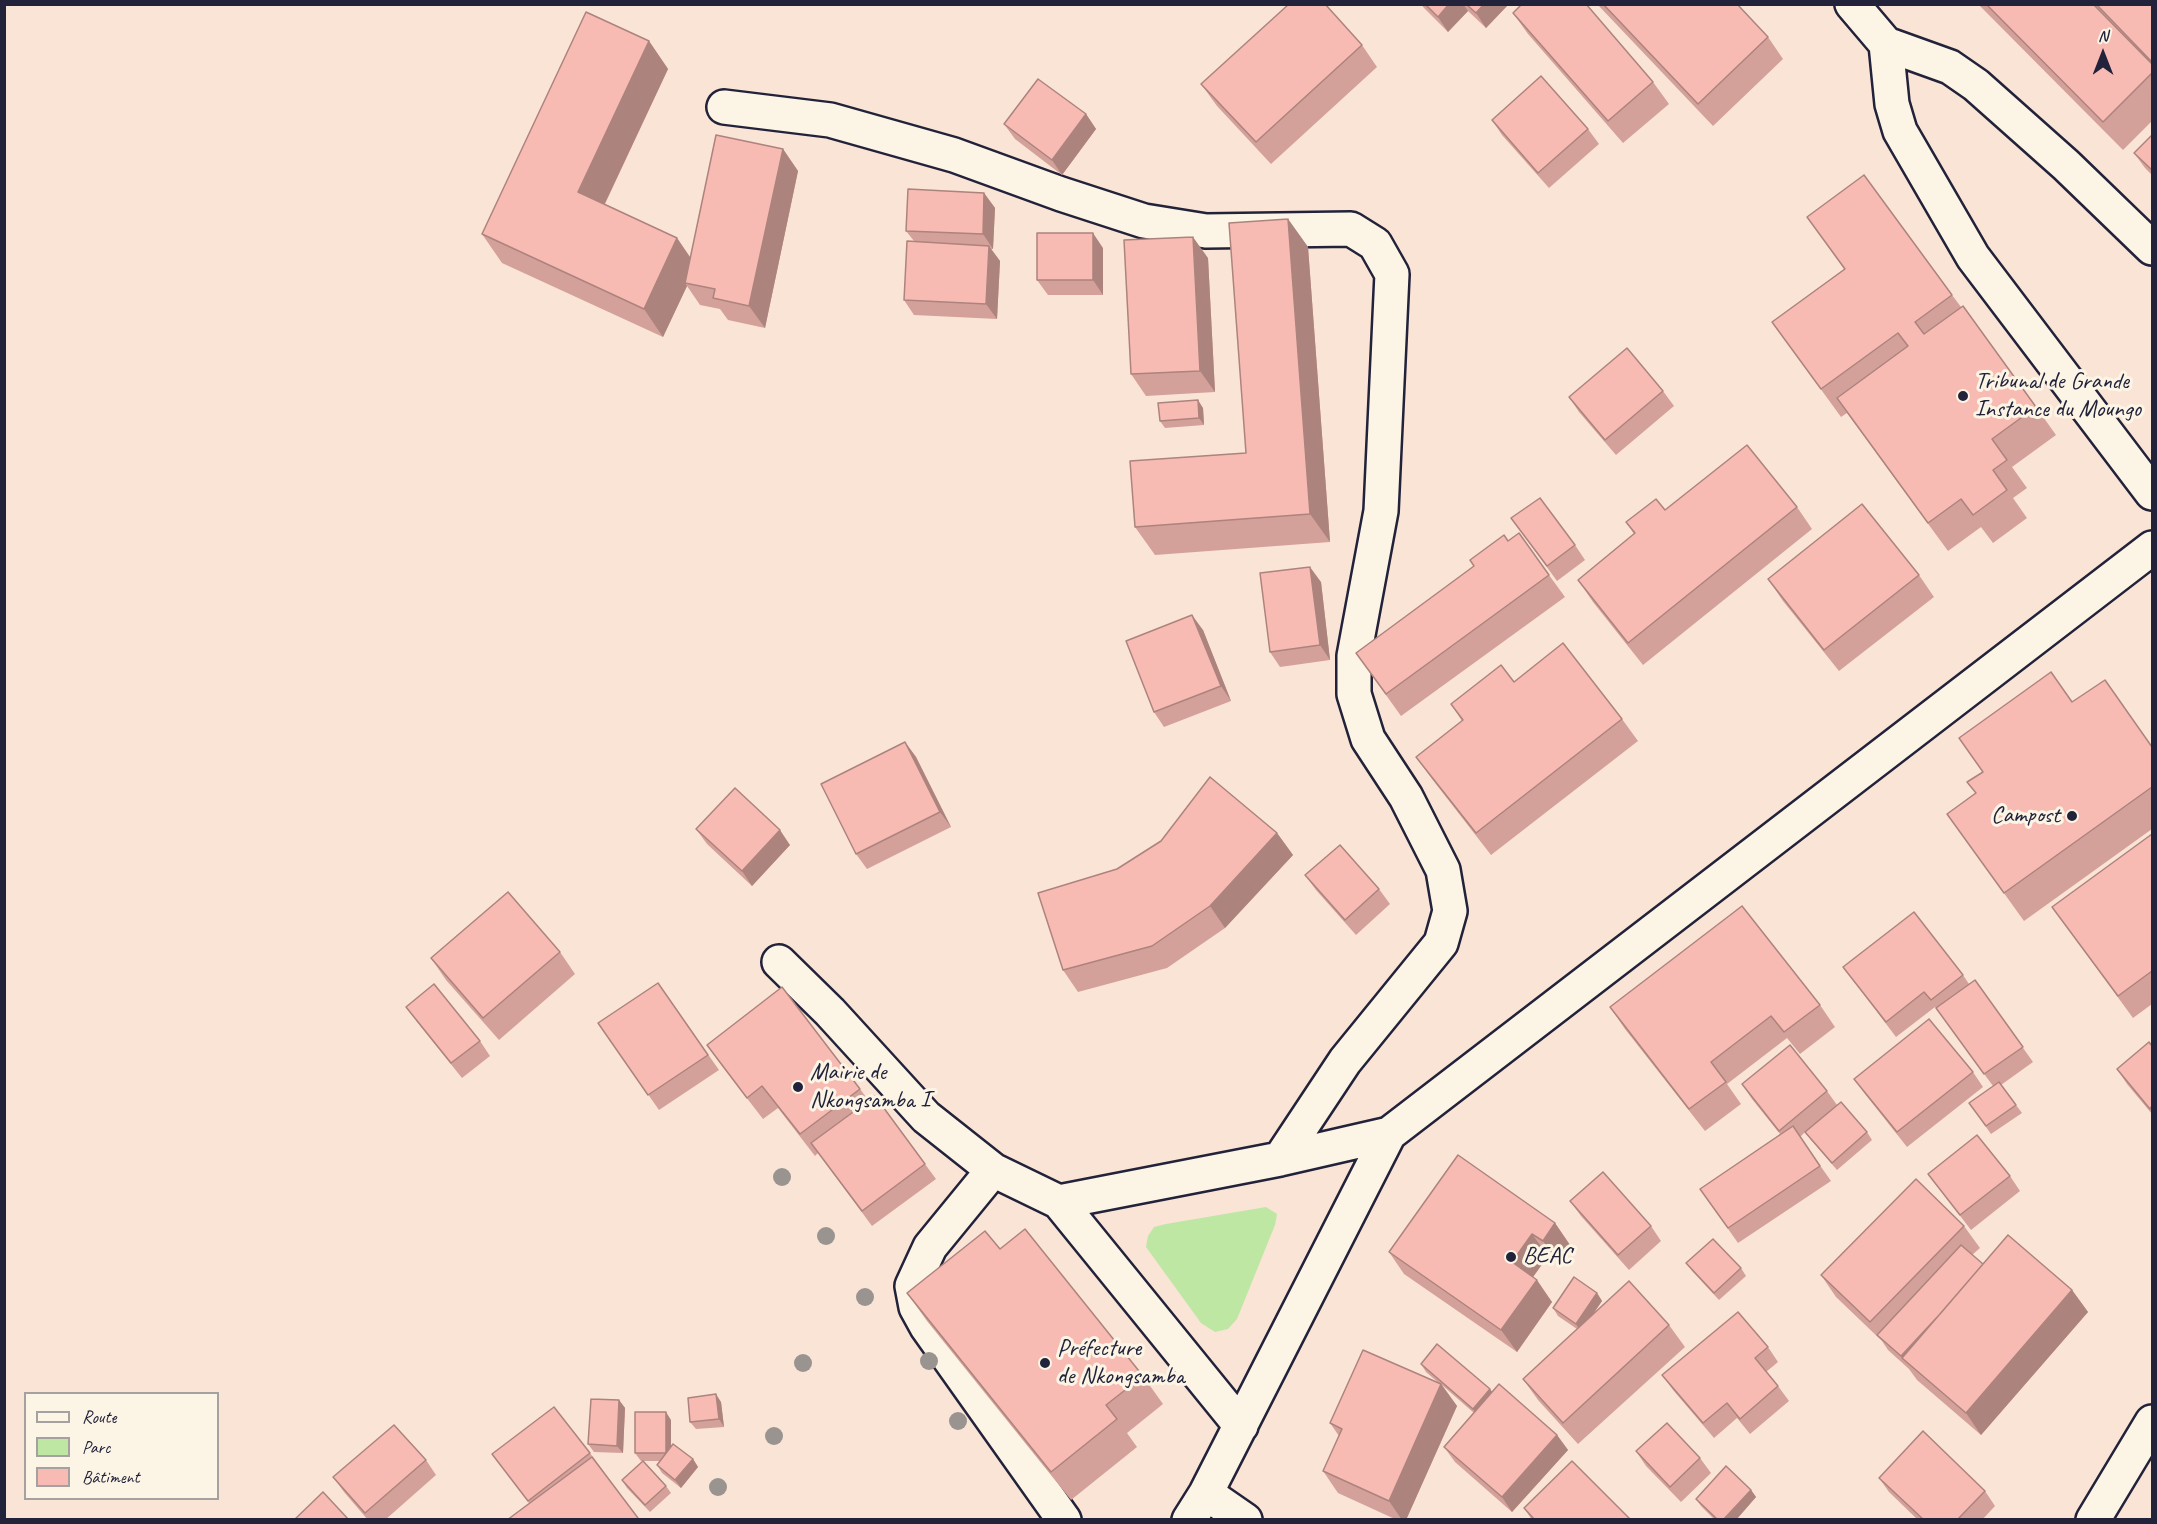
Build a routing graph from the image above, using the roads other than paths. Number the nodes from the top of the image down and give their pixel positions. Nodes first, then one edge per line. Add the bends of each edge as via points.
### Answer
1 (1852, 4) edge
2 (1886, 44) junction
3 (724, 107) dead end
4 (2152, 248) edge
5 (2152, 493) edge
6 (2152, 548) edge
7 (779, 962) dead end
8 (1389, 1134) junction
9 (1280, 1159) junction
10 (993, 1170) junction
11 (1059, 1202) junction
12 (2152, 1422) edge
13 (1241, 1426) junction
14 (1206, 1492) junction
15 (1064, 1520) edge
16 (1189, 1520) edge
17 (1245, 1520) edge
18 (2093, 1520) edge

1 - 2 street
2 - 4 street via 1950,67 1976,85
2 - 5 street via 1892,104 1900,131 1973,257
3 - 9 street via 830,120 954,155 1144,221 1206,231 1351,229 1375,244 1392,274 1382,511 1354,656 1354,694 1368,739 1406,797 1443,870 1450,910 1441,943 1345,1061
6 - 8 street
7 - 10 street via 926,1117
8 - 9 street
8 - 13 street
9 - 11 street
10 - 11 street
10 - 15 street via 930,1247 912,1286 916,1307 933,1337
11 - 13 street
12 - 18 street
13 - 14 street
14 - 16 street
14 - 17 street

